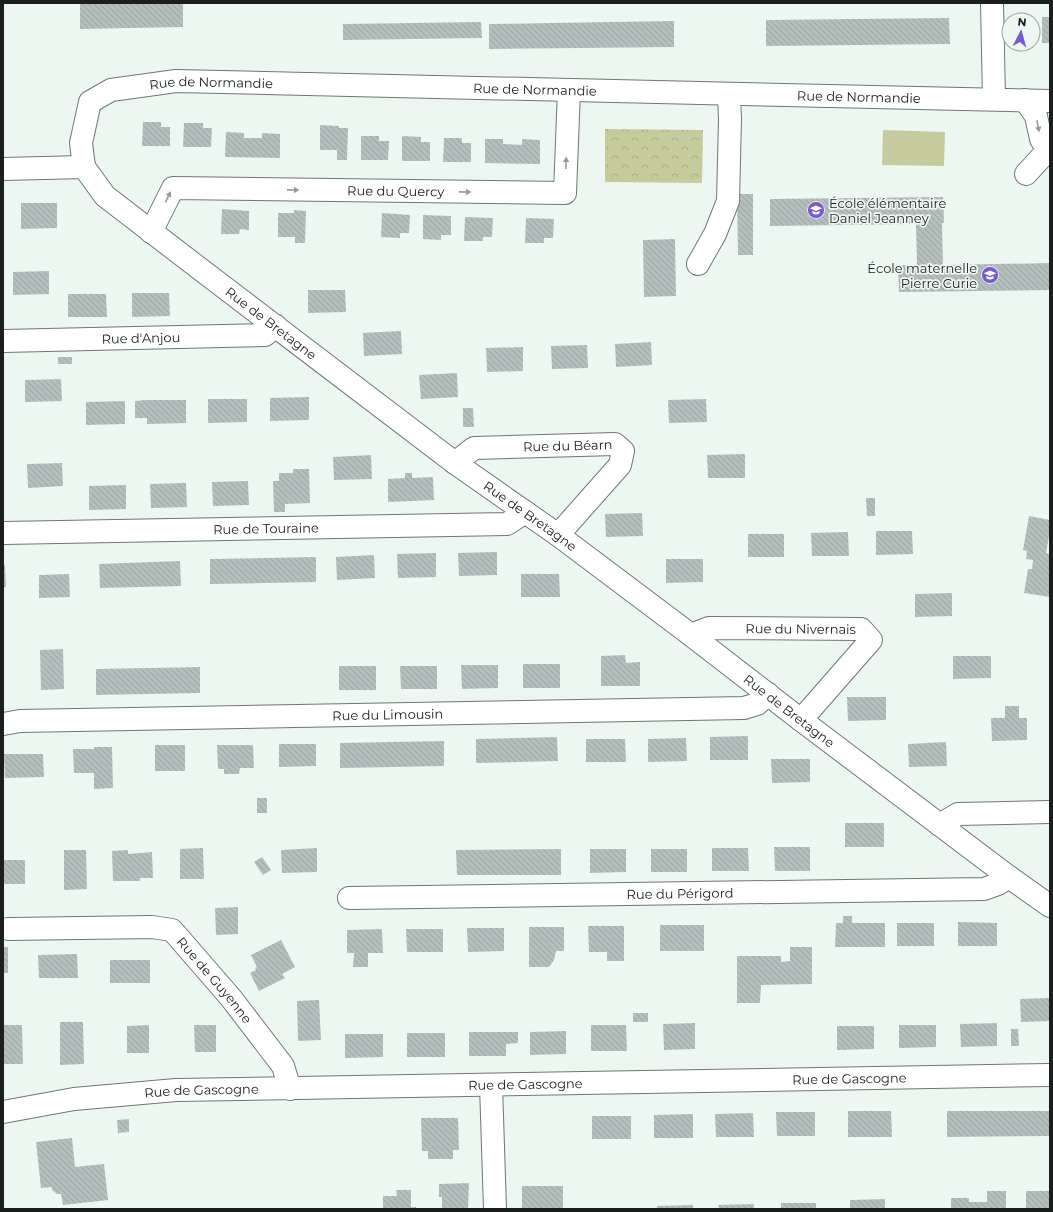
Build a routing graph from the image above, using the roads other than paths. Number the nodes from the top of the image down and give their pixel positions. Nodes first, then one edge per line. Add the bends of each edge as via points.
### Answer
1 (992, 3) edge
2 (569, 90) junction
3 (729, 94) junction
4 (994, 99) junction
5 (1025, 100) junction
6 (1050, 101) edge
7 (1049, 150) edge
8 (84, 167) junction
9 (3, 169) edge
10 (1026, 174) dead end
11 (151, 232) junction
12 (698, 264) dead end
13 (276, 326) junction
14 (3, 341) edge
15 (455, 463) junction
16 (525, 512) junction
17 (3, 533) edge
18 (558, 535) junction
19 (692, 634) junction
20 (768, 694) junction
21 (801, 720) junction
22 (3, 724) edge
23 (1050, 812) edge
24 (940, 825) junction
25 (1008, 877) junction
26 (349, 898) dead end
27 (1049, 902) edge
28 (8, 929) dead end
29 (1050, 1075) edge
30 (491, 1086) junction
31 (290, 1089) junction
32 (3, 1112) edge
33 (495, 1209) edge

1 - 4 street
2 - 3 street, Rue de Normandie
2 - 8 street, Rue de Normandie via 176,81 111,90 90,102 81,142
11 -> 2 street, Rue du Quercy via 173,188 565,193
3 - 4 street, Rue de Normandie
3 - 12 street via 728,201 715,234
4 - 5 street, Rue de Normandie
5 - 6 street, Rue de Normandie
5 -> 7 street via 1036,116 1041,139
7 - 10 street
8 - 9 street
8 - 11 street, Rue de Bretagne via 105,196
11 - 13 street, Rue de Bretagne
13 - 14 street, Rue d'Anjou via 265,335
13 - 15 street, Rue de Bretagne
15 - 16 street, Rue de Bretagne
15 - 18 street, Rue du Béarn via 474,448 615,444 623,451 620,465
16 - 17 street, Rue de Touraine via 507,524
16 - 18 street, Rue de Bretagne
18 - 19 street, Rue de Bretagne
19 - 20 street, Rue de Bretagne
19 - 21 street, Rue du Nivernais via 709,628 861,629 871,640
20 - 21 street, Rue de Bretagne
20 - 22 street, Rue du Limousin via 757,704 744,708 20,721
21 - 24 street, Rue de Bretagne
23 - 24 street via 958,814
24 - 25 street, Rue de Bretagne
25 - 26 street, Rue du Périgord via 984,889
25 - 27 street, Rue de Bretagne
28 - 31 street, Rue de Guyenne via 152,927 172,930 231,998 283,1066
29 - 30 street, Rue de Gascogne
30 - 31 street, Rue de Gascogne
30 - 33 street
31 - 32 street, Rue de Gascogne via 176,1090 74,1099

